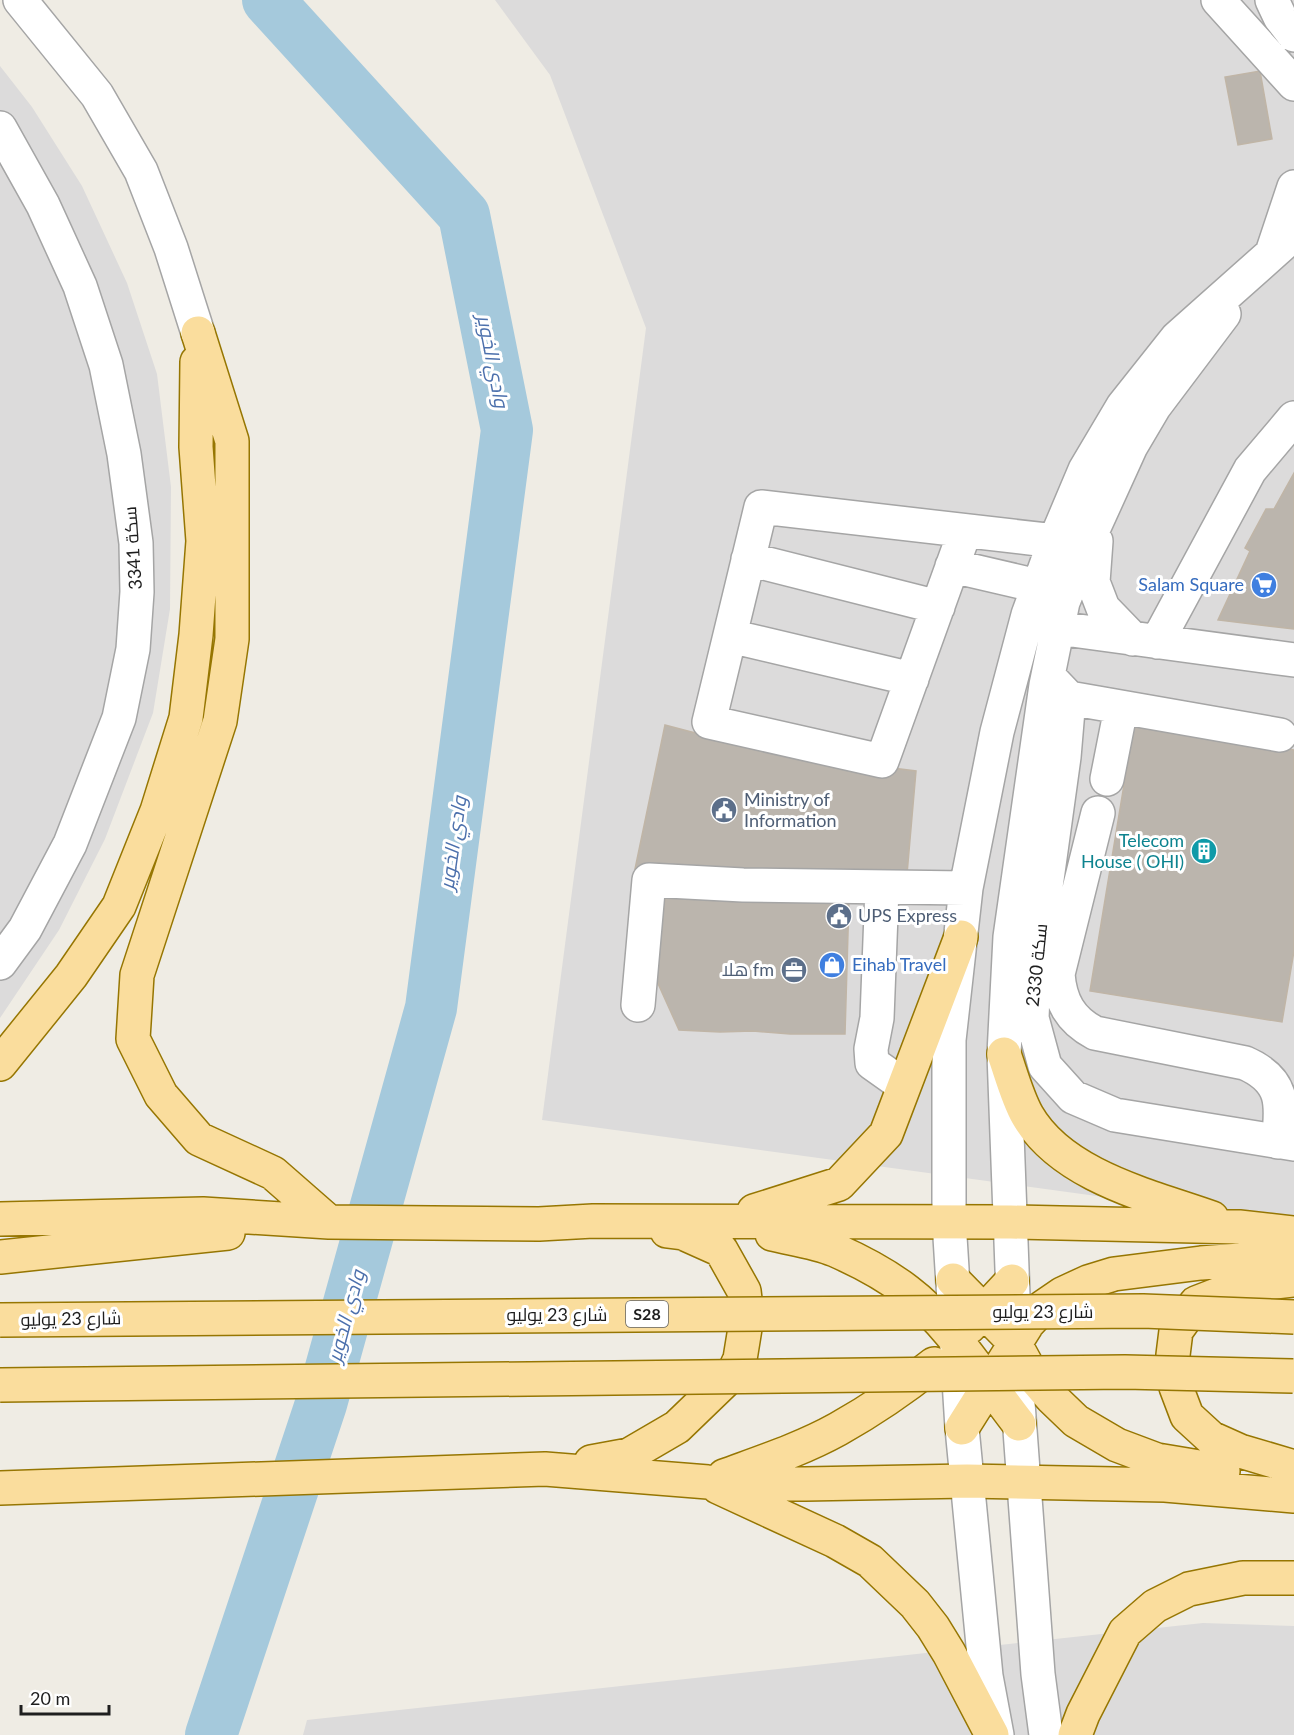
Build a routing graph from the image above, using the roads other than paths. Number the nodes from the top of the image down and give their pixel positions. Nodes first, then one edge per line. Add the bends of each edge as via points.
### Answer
1 (20, 0) edge
2 (1265, 0) edge
3 (1272, 0) edge
4 (1224, 7) edge
5 (1294, 35) edge
6 (1293, 85) edge
7 (0, 128) edge
8 (1294, 187) edge
9 (1274, 252) edge
10 (198, 333) junction
11 (1294, 418) edge
12 (1098, 517) junction
13 (965, 531) junction
14 (1055, 541) junction
15 (748, 559) junction
16 (952, 566) junction
17 (1038, 586) junction
18 (938, 607) junction
19 (1057, 628) junction
20 (730, 636) junction
21 (1145, 640) junction
22 (1294, 660) edge
23 (912, 679) junction
24 (1059, 687) junction
25 (1121, 708) junction
26 (1280, 735) dead end
27 (1050, 756) junction
28 (1107, 779) dead end
29 (1098, 813) dead end
30 (1053, 841) junction
31 (1090, 851) junction
32 (882, 888) junction
33 (966, 888) junction
34 (961, 937) junction
35 (0, 963) edge
36 (638, 1005) dead end
37 (1004, 1054) junction
38 (0, 1064) edge
39 (903, 1085) junction
40 (1287, 1125) edge
41 (0, 1199) edge
42 (203, 1214) junction
43 (0, 1219) edge
44 (593, 1221) junction
45 (718, 1221) junction
46 (950, 1221) junction
47 (340, 1222) junction
48 (1011, 1222) junction
49 (1239, 1227) junction
50 (1294, 1233) edge
51 (1294, 1256) edge
52 (0, 1257) edge
53 (953, 1280) junction
54 (1294, 1280) edge
55 (1012, 1281) junction
56 (983, 1310) junction
57 (1294, 1317) edge
58 (0, 1320) edge
59 (956, 1341) junction
60 (1014, 1342) junction
61 (1294, 1376) edge
62 (988, 1384) junction
63 (0, 1385) edge
64 (1019, 1424) junction
65 (962, 1428) junction
66 (1294, 1467) edge
67 (545, 1469) junction
68 (967, 1481) junction
69 (708, 1482) junction
70 (1294, 1482) edge
71 (1023, 1483) junction
72 (0, 1488) edge
73 (1294, 1496) edge
74 (1294, 1578) edge
75 (992, 1735) edge
76 (997, 1735) edge
77 (1046, 1735) edge
78 (1075, 1735) edge

1 - 10 street via 97,95 141,171
2 - 4 street
3 - 5 street
4 - 6 street
7 - 35 street, سكة 3341 via 48,215 80,286 106,365 136,543 136,592 133,649 118,718 70,844 25,929
8 - 9 street
9 - 12 street via 1154,407
9 - 14 street via 1177,338 1124,406 1085,470
10 - 38 main road via 196,447 203,541 186,718 157,811 118,906 71,976
10 - 47 main road via 232,441 232,639 220,721 136,975 133,1039 161,1095 199,1139 273,1173
11 - 21 street via 1250,470
12 - 19 street via 1063,602
12 - 21 street via 1093,582 1103,608
13 - 14 street
13 - 15 street via 761,507
13 - 16 street
14 - 17 street
15 - 18 street
15 - 20 street
16 - 17 street
16 - 18 street
17 - 33 street via 997,732
18 - 23 street
19 - 21 street
19 - 24 street
20 - 23 street
20 - 23 street via 709,722 882,761
21 - 22 street
24 - 25 street
24 - 27 street
25 - 26 street
25 - 28 street
27 - 30 street, سكة 2330
27 - 37 street via 1010,937
29 - 31 street
30 - 31 street
30 - 40 street, سكة 2330 via 1034,973 1032,1018 1045,1066 1072,1097 1115,1115
31 - 40 street via 1058,974 1067,1010 1095,1034 1257,1068 1276,1087
32 - 33 street
32 - 36 street via 649,880
32 - 39 street via 872,1063
33 - 34 street
34 - 39 main road
34 - 46 street via 949,1040
37 - 48 street
37 - 49 main road via 1027,1115 1054,1148 1108,1181
39 - 45 main road via 886,1134 839,1184
41 - 42 main road
42 - 43 main road
42 - 47 main road
44 - 45 main road
44 - 47 main road
44 - 67 main road via 683,1233 721,1250 744,1291 747,1316 740,1359 734,1372 677,1427 629,1455
45 - 46 main road
45 - 59 main road via 833,1249 872,1268 926,1307
46 - 48 main road
46 - 53 street
47 - 52 main road
48 - 49 main road
48 - 55 street
49 - 50 main road
51 - 60 main road via 1114,1274 1062,1294 1043,1307
53 - 56 main road
53 - 59 street
54 - 66 main road via 1240,1286 1196,1303 1176,1331 1173,1355 1176,1387 1187,1416 1211,1438
55 - 56 main road
55 - 60 street
56 - 59 main road
56 - 60 main road
57 - 58 main road, شارع 23 يوليو / S28, bridge via 1131,1311
59 - 62 main road
59 - 65 street
59 - 69 main road via 907,1386 837,1429
60 - 62 main road
60 - 64 street
60 - 70 main road via 1032,1375 1051,1397 1076,1421 1117,1445 1157,1460
61 - 63 main road, bridge via 1125,1372
62 - 64 main road
62 - 65 main road
64 - 71 street
65 - 68 street
67 - 69 main road
67 - 72 main road
68 - 69 main road
68 - 71 main road
68 - 76 street via 986,1676
69 - 75 main road via 870,1561 933,1627
71 - 73 main road via 1165,1485
71 - 77 street
74 - 78 main road via 1243,1578 1189,1589 1155,1606 1125,1632

